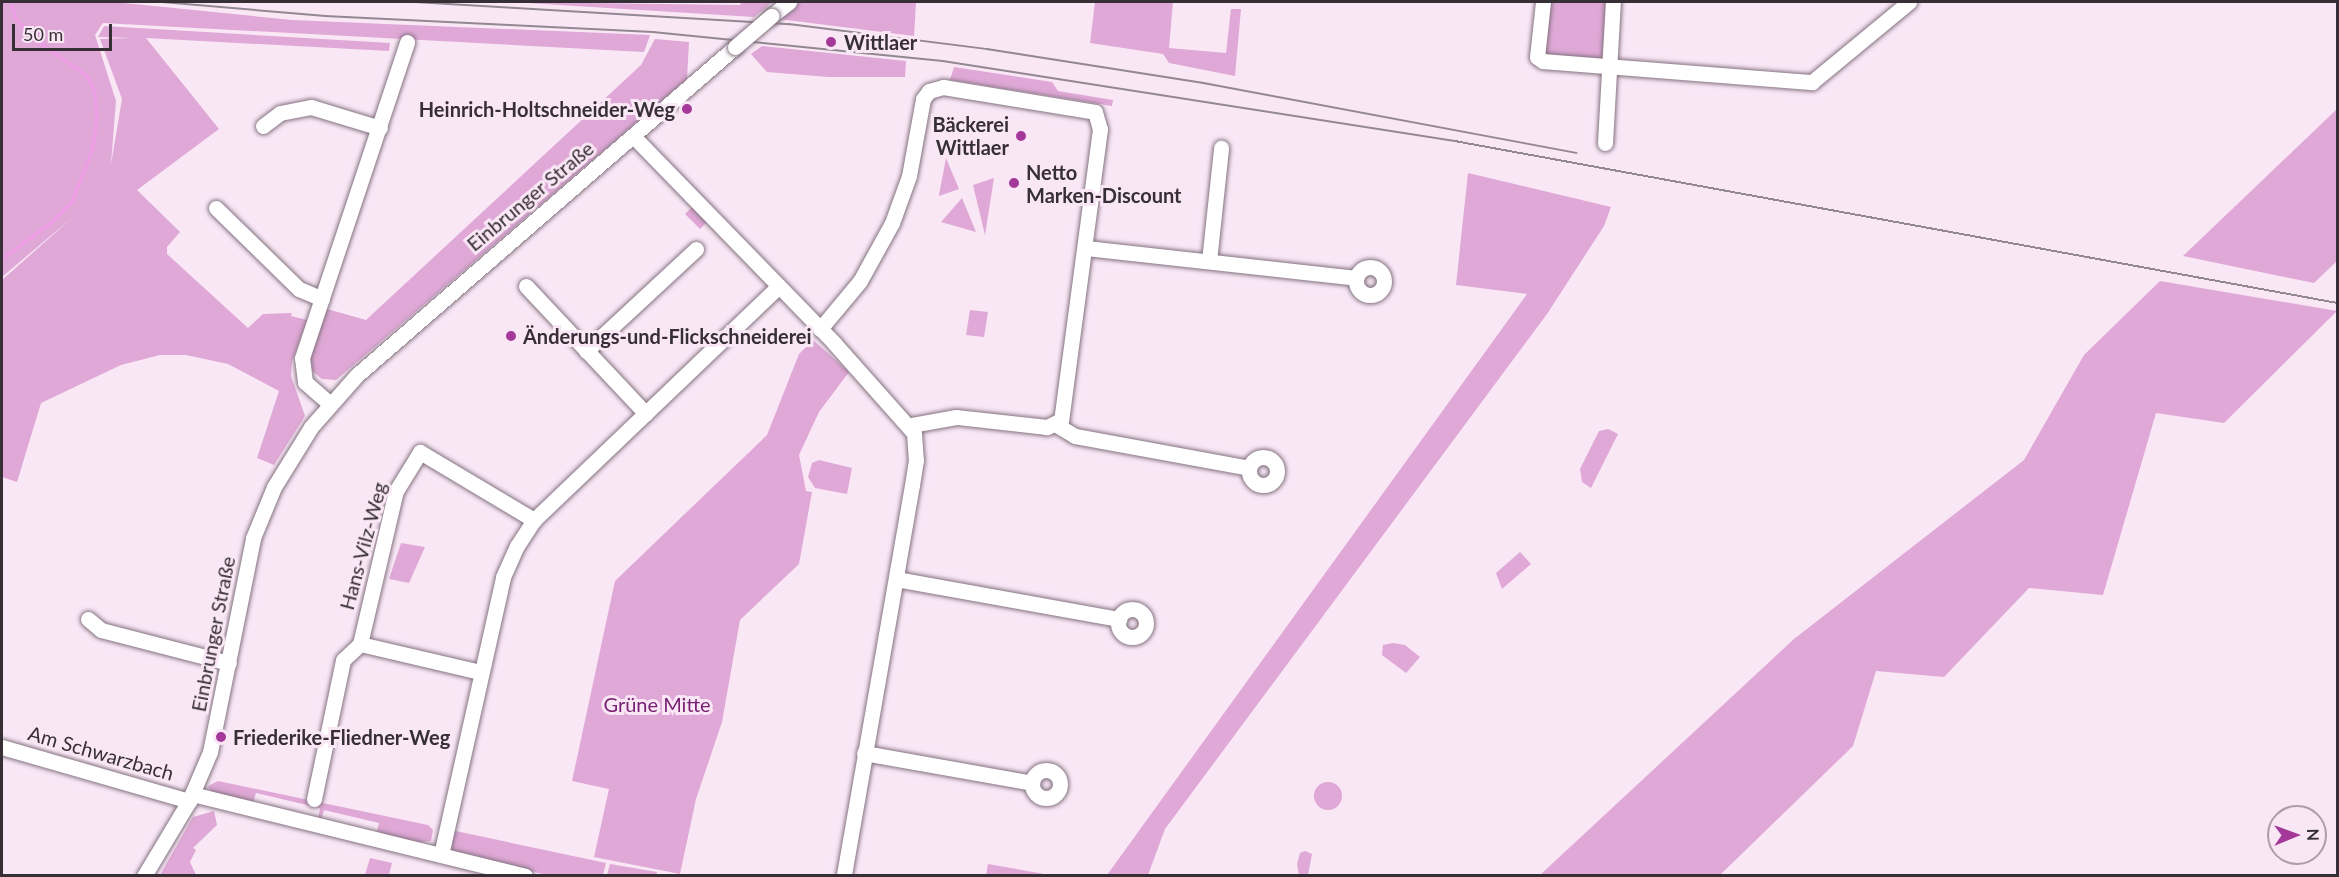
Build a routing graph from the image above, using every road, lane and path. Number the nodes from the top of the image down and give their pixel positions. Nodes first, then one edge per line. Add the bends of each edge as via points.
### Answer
1 (789, 2) edge
2 (1543, 2) edge
3 (1613, 2) edge
4 (1909, 2) edge
5 (407, 42) dead end
6 (1608, 65) junction
7 (263, 126) dead end
8 (380, 128) junction
9 (634, 137) junction
10 (1605, 143) dead end
11 (1221, 148) dead end
12 (216, 208) dead end
13 (1086, 248) junction
14 (696, 249) dead end
15 (1209, 261) junction
16 (1356, 278) dead end
17 (526, 286) dead end
18 (778, 287) junction
19 (322, 298) junction
20 (820, 329) junction
21 (586, 351) junction
22 (329, 403) junction
23 (646, 414) junction
24 (1055, 424) junction
25 (911, 425) junction
26 (1250, 468) dead end
27 (534, 520) junction
28 (896, 579) junction
29 (88, 619) dead end
30 (1119, 619) dead end
31 (360, 644) junction
32 (229, 663) junction
33 (480, 672) junction
34 (2, 747) edge
35 (864, 753) junction
36 (1032, 783) dead end
37 (190, 797) junction
38 (314, 799) dead end
39 (441, 855) junction
40 (144, 876) edge
41 (525, 876) edge
42 (844, 876) edge

1 - 9 street, Einbrunger Straße, bridge
2 - 6 street via 1537,57 1556,63
3 - 6 street
4 - 6 street via 1812,82
5 - 8 street
6 - 10 street
7 - 8 street via 280,113 311,107
8 - 19 street
9 - 18 street
9 - 22 street, Einbrunger Straße via 475,270
11 - 15 street
12 - 19 street via 299,289
13 - 15 street
13 - 20 street via 1100,129 1095,112 938,87 923,99 909,176 892,223 860,281
13 - 24 street via 1064,412
14 - 21 street
15 - 16 street
17 - 21 street
18 - 20 street
18 - 23 street
19 - 22 street via 302,368 305,382
20 - 25 street
21 - 23 street
22 - 32 street, Einbrunger Straße via 284,471 263,512 246,570
23 - 27 street
24 - 25 street via 1040,427 940,417
24 - 26 street via 1075,436
25 - 28 street via 916,460
27 - 31 street, Hans-Vilz-Weg via 420,452 396,491
27 - 33 street via 503,577
28 - 30 street
28 - 35 street
29 - 32 street via 101,630
31 - 33 street
31 - 38 street, Hans-Vilz-Weg via 343,660
32 - 37 street, Einbrunger Straße via 210,752
33 - 39 street
34 - 37 street, Am Schwarzbach
35 - 36 street
35 - 42 street
37 - 39 street
37 - 40 street, Einbrunger Straße
39 - 41 street

